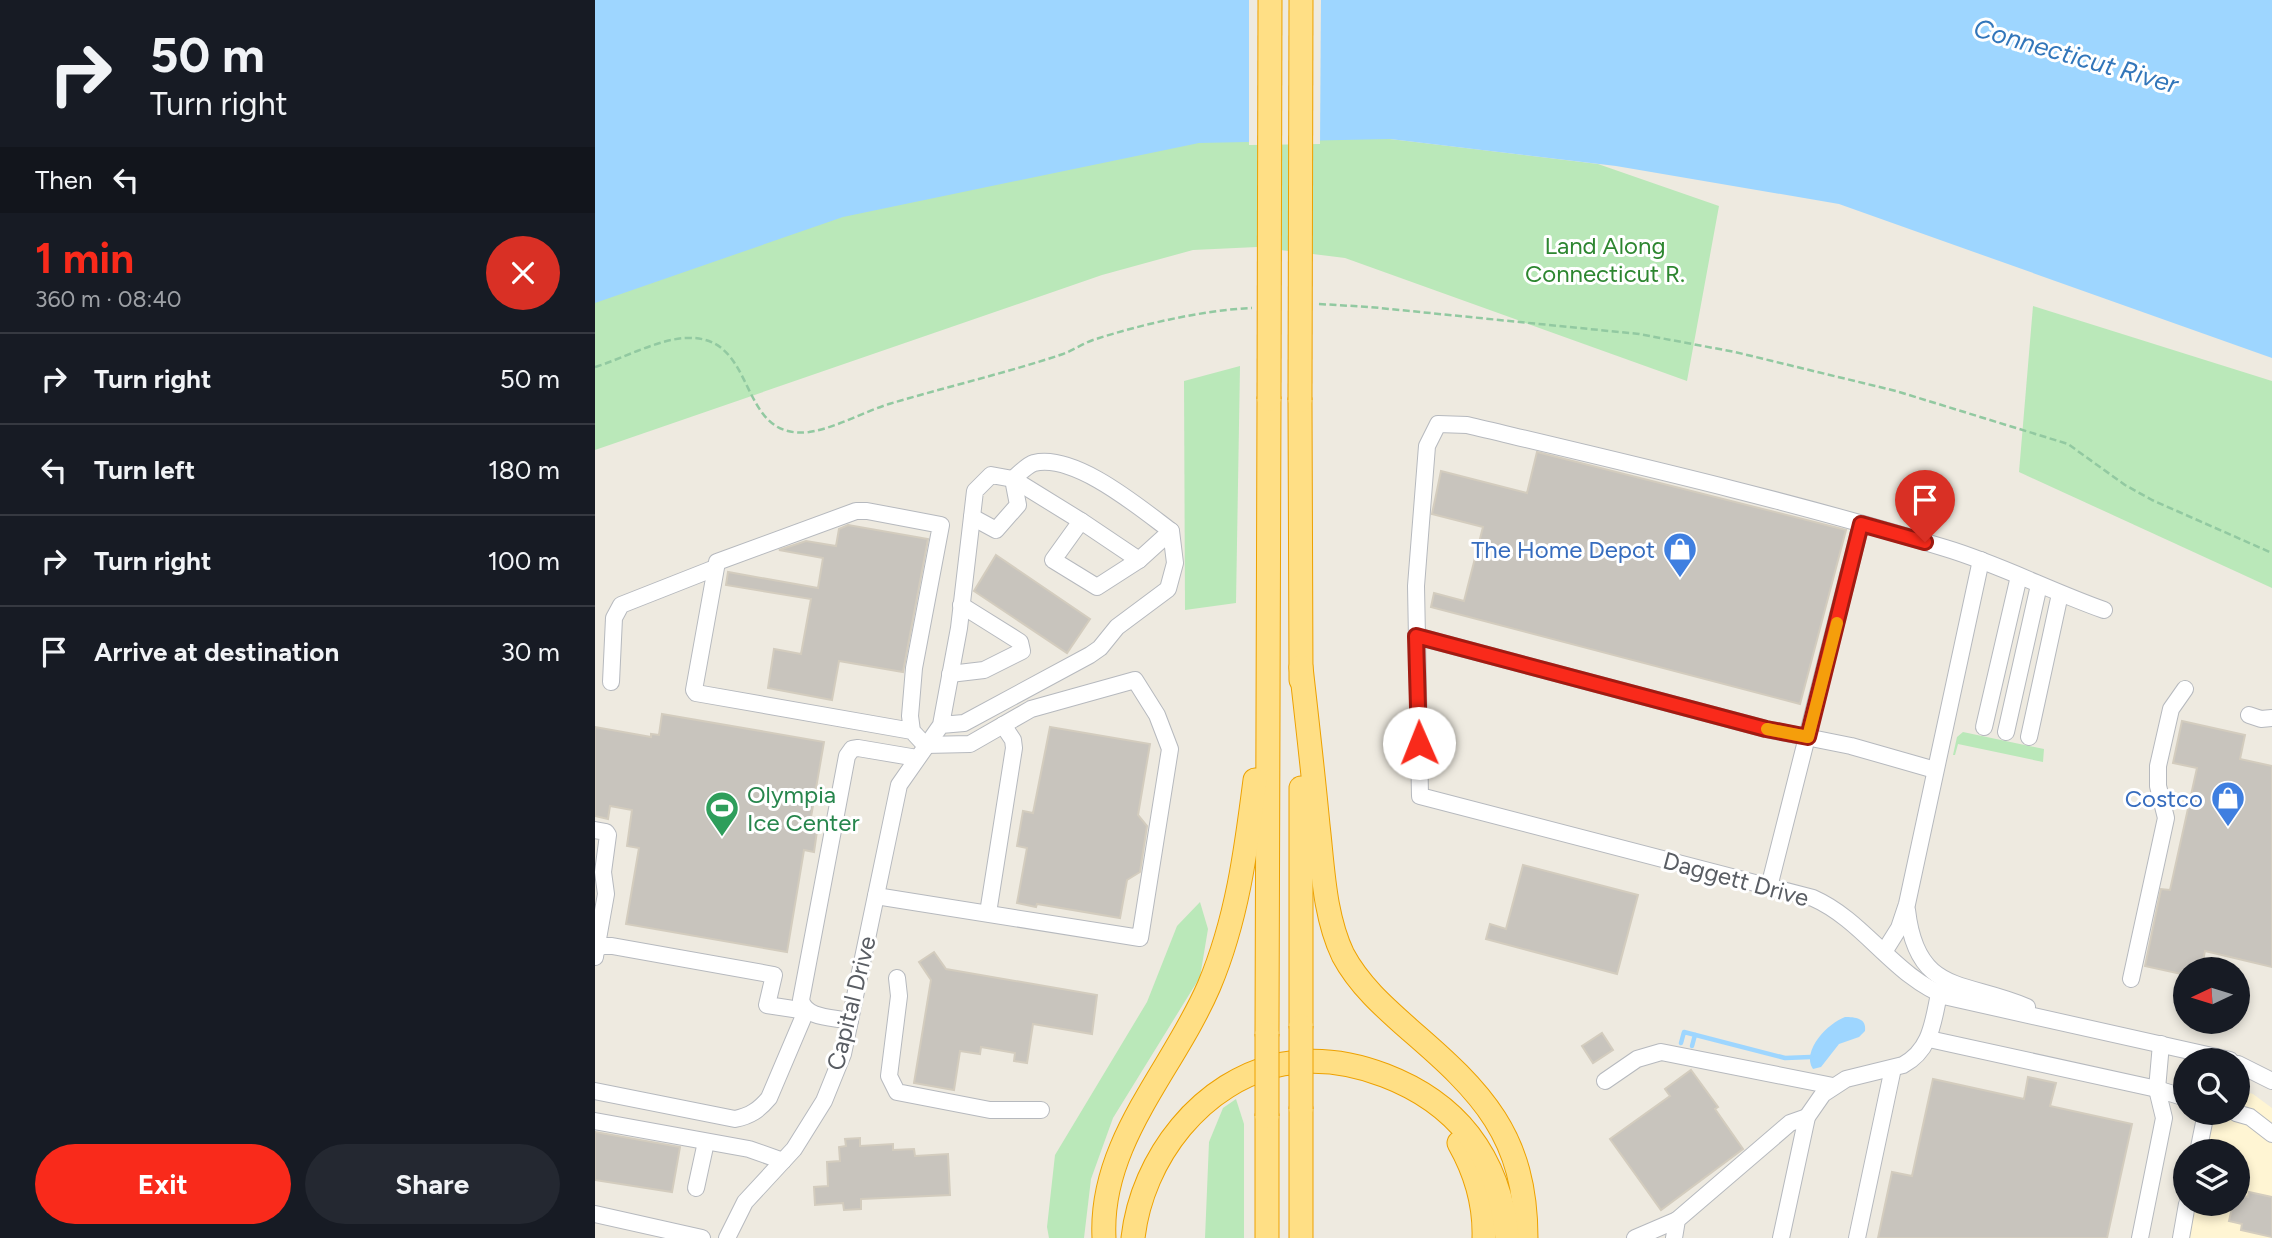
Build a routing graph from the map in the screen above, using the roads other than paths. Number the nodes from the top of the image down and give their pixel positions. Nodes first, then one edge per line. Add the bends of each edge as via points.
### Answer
1 (1270, 0) edge
2 (1301, 0) edge
3 (1013, 479) junction
4 (972, 517) junction
5 (1081, 521) junction
6 (1861, 524) junction
7 (1171, 531) junction
8 (1139, 560) junction
9 (1981, 560) junction
10 (715, 568) junction
11 (2044, 587) junction
12 (961, 605) junction
13 (2103, 610) dead end
14 (1416, 636) junction
15 (1301, 667) junction
16 (950, 674) junction
17 (1267, 679) junction
18 (611, 682) dead end
19 (2185, 689) dead end
20 (2249, 716) dead end
21 (2272, 718) edge
22 (941, 724) junction
23 (1003, 725) junction
24 (912, 731) junction
25 (2011, 733) junction
26 (1808, 737) junction
27 (921, 751) junction
28 (1935, 770) junction
29 (595, 830) edge
30 (599, 871) edge
31 (1769, 887) junction
32 (876, 896) junction
33 (1907, 904) junction
34 (988, 914) junction
35 (596, 953) edge
36 (1884, 953) junction
37 (897, 978) dead end
38 (2131, 979) dead end
39 (1939, 994) junction
40 (806, 1011) junction
41 (850, 1021) junction
42 (2085, 1027) junction
43 (1929, 1039) junction
44 (2161, 1044) junction
45 (2178, 1048) edge
46 (1893, 1068) junction
47 (2250, 1069) edge
48 (1388, 1077) junction
49 (1605, 1081) dead end
50 (2272, 1081) edge
51 (1833, 1086) junction
52 (2157, 1089) junction
53 (595, 1091) edge
54 (2173, 1094) edge
55 (1199, 1109) junction
56 (1041, 1110) dead end
57 (2250, 1117) edge
58 (1807, 1118) junction
59 (595, 1121) edge
60 (2272, 1134) edge
61 (706, 1142) junction
62 (783, 1161) junction
63 (696, 1188) dead end
64 (595, 1214) edge
65 (2185, 1216) edge
66 (1677, 1220) junction
67 (702, 1238) edge
68 (727, 1238) edge
69 (1104, 1238) edge
70 (1133, 1238) edge
71 (1147, 1238) edge
72 (1266, 1238) edge
73 (1301, 1238) edge
74 (1484, 1238) edge
75 (1507, 1238) edge
76 (1526, 1238) edge
77 (1635, 1238) edge
78 (1674, 1238) edge
79 (1781, 1238) edge
80 (1857, 1238) edge
81 (2140, 1238) edge
82 (2181, 1238) edge

1 - 17 highway, bridge
2 - 15 highway, bridge
3 - 4 street via 991,475 975,491
3 - 4 street via 1018,505 996,530
3 - 5 street
3 - 7 street via 1032,463 1053,462 1101,480
4 - 12 street
5 - 8 street
5 - 8 street via 1053,560 1097,587
6 - 9 street
6 - 14 street via 1480,428 1438,424 1427,446
6 - 26 street
7 - 8 street
7 - 22 street via 1175,563 1168,589 1117,628 1100,648 964,723
9 - 11 street
9 - 28 street
10 - 18 street via 621,605 614,618
10 - 24 street via 696,693
10 - 24 street via 719,561 856,512 941,525 914,668
11 - 13 street
11 - 25 street
11 - 25 street
11 - 25 street
12 - 16 street
12 - 16 street via 1020,642 1023,651 984,670
14 - 26 street
14 - 31 street, Daggett Drive via 1420,796
15 - 73 highway, bridge
15 - 76 highway via 1327,896 1339,945 1370,993 1464,1079 1491,1111 1515,1160
16 - 22 street
17 - 69 highway via 1245,852 1228,935 1198,1010 1119,1151 1105,1205
17 - 72 highway, bridge
19 - 38 street via 2171,709 2158,766 2166,823
20 - 21 street
22 - 27 street, Capital Drive
23 - 27 street via 970,744
23 - 34 street via 1014,748
23 - 34 street via 1031,709 1135,680 1157,715 1170,749 1140,938
24 - 27 street
26 - 28 street
26 - 31 street
27 - 32 street, Capital Drive via 899,785
27 - 40 street via 858,748 847,756 801,1000
28 - 33 street
29 - 30 street via 608,835
30 - 35 street via 606,894
31 - 36 street, Daggett Drive via 1830,906
32 - 34 street
32 - 41 street, Capital Drive
33 - 36 street
33 - 42 street via 1918,952 1929,969 1944,980
35 - 40 street via 602,946 612,946 774,975 767,1005
36 - 39 street, Daggett Drive
37 - 56 street via 889,1076 898,1092 990,1110
39 - 42 street, Daggett Drive
39 - 43 street
40 - 41 street
40 - 53 street via 769,1098 748,1116 735,1119
41 - 62 street, Capital Drive via 843,1054 824,1101
42 - 44 street, Daggett Drive
43 - 46 street via 1912,1060
43 - 52 street
44 - 45 street, Daggett Drive
44 - 52 street
46 - 51 street
46 - 80 street
47 - 50 street
48 - 55 highway via 1341,1064 1284,1064 1234,1083
48 - 74 highway via 1451,1130 1475,1176
48 - 75 highway via 1439,1106 1469,1135 1495,1182
49 - 51 street via 1644,1056 1661,1052
51 - 58 street
52 - 54 street
52 - 81 street via 2164,1118
55 - 70 highway via 1169,1143 1152,1172
55 - 71 highway via 1160,1166 1150,1201
57 - 60 street
58 - 66 street via 1790,1123
58 - 79 street
59 - 61 street
61 - 62 street
61 - 63 street
62 - 68 street, Capital Drive via 745,1202
64 - 67 street
65 - 82 street
66 - 77 street
66 - 78 street

